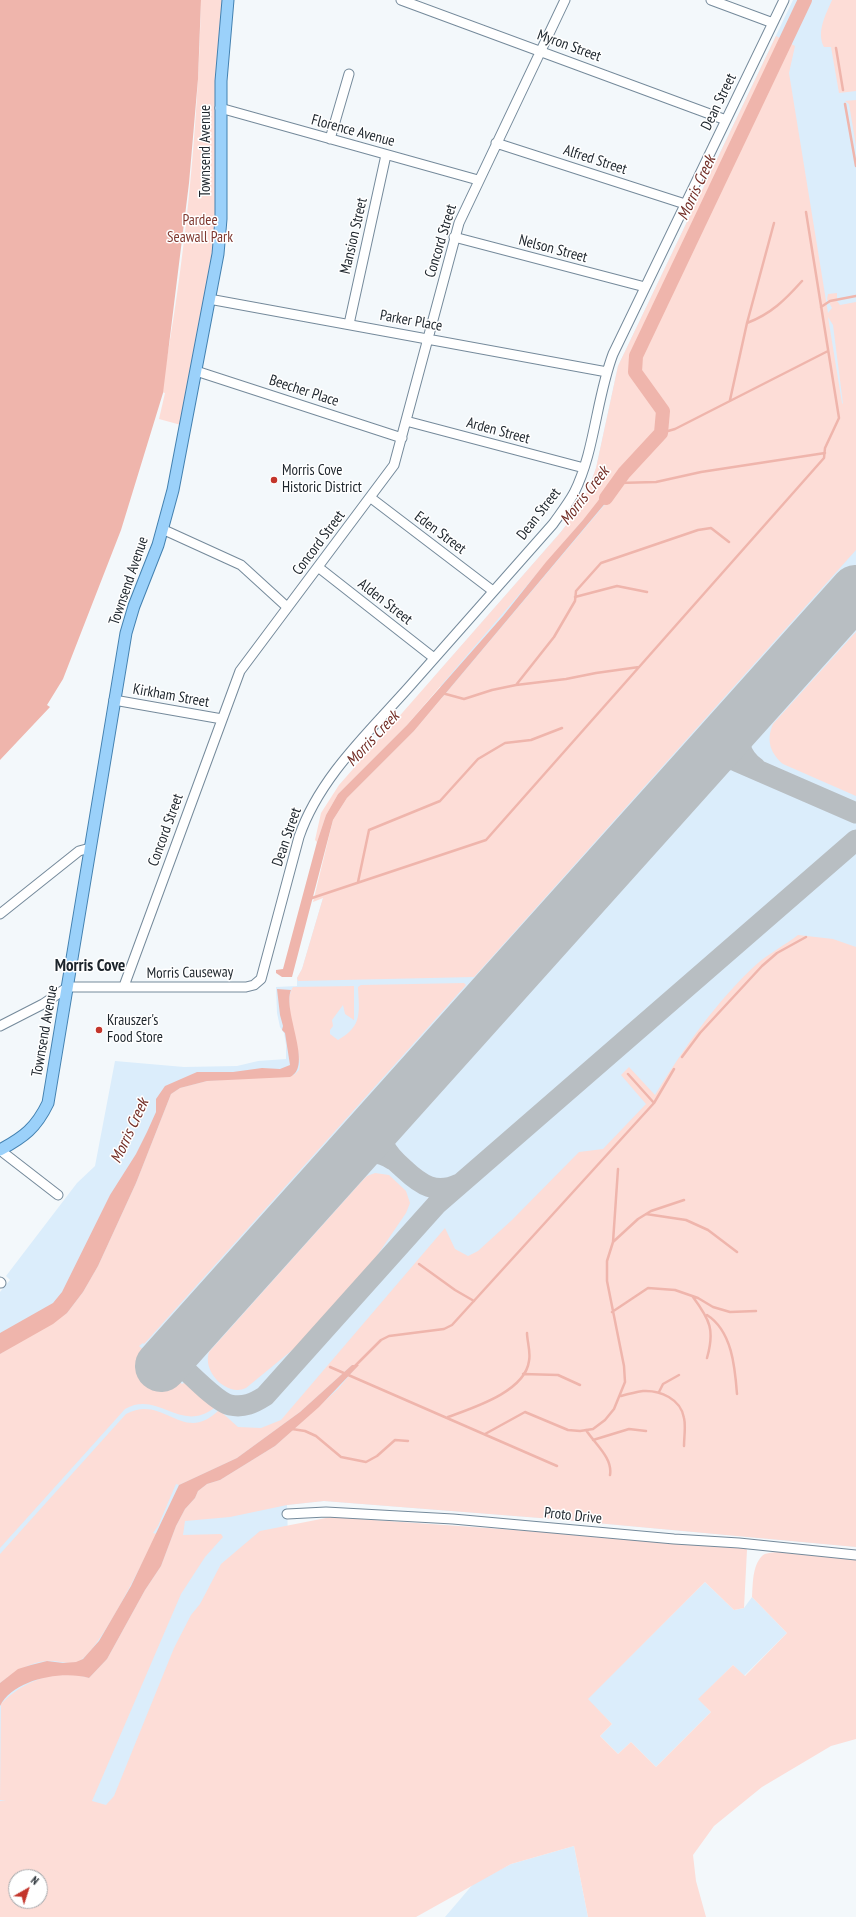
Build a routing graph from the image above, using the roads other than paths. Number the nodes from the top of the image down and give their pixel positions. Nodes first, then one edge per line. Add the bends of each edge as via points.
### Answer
1 (228, 0) edge
2 (401, 0) edge
3 (565, 0) edge
4 (711, 0) edge
5 (784, 0) edge
6 (773, 23) junction
7 (541, 50) junction
8 (349, 74) dead end
9 (220, 108) junction
10 (726, 120) junction
11 (330, 139) junction
12 (496, 143) junction
13 (386, 155) junction
14 (478, 180) junction
15 (685, 204) junction
16 (454, 237) junction
17 (645, 287) junction
18 (209, 299) junction
19 (348, 324) junction
20 (428, 338) junction
21 (196, 371) junction
22 (607, 372) junction
23 (406, 421) junction
24 (402, 438) junction
25 (584, 468) junction
26 (371, 498) junction
27 (162, 529) junction
28 (318, 567) junction
29 (493, 591) junction
30 (287, 607) junction
31 (434, 658) junction
32 (114, 700) junction
33 (222, 719) junction
34 (90, 848) junction
35 (0, 914) edge
36 (261, 979) joint
37 (124, 986) junction
38 (68, 987) junction
39 (0, 1026) edge
40 (0, 1150) edge
41 (58, 1195) dead end
42 (287, 1514) dead end
43 (856, 1555) edge

1 - 9 main road, Townsend Avenue
2 - 7 street, Myron Street
3 - 7 street, Concord Street
4 - 6 street
5 - 6 street, Dean Street
6 - 10 street, Dean Street
7 - 10 street, Myron Street
7 - 12 street, Concord Street
8 - 11 street
9 - 11 street, Florence Avenue
9 - 18 main road, Townsend Avenue via 221,219 218,254
10 - 15 street, Dean Street
11 - 13 street, Florence Avenue
12 - 14 street, Concord Street
12 - 15 street, Alfred Street
13 - 14 street, Florence Avenue
13 - 19 street, Mansion Street
14 - 16 street, Concord Street
15 - 17 street, Dean Street
16 - 17 street, Nelson Street
16 - 20 street, Concord Street
17 - 22 street, Dean Street
18 - 19 street, Parker Place
18 - 21 main road, Townsend Avenue
19 - 20 street, Parker Place
20 - 22 street, Parker Place
20 - 23 street, Concord Street
21 - 24 street, Beecher Place
21 - 27 main road, Townsend Avenue via 179,462
22 - 25 street, Dean Street
23 - 24 street, Concord Street
23 - 25 street, Arden Street
24 - 26 street, Concord Street via 390,472
25 - 29 street, Dean Street via 574,492 553,524
26 - 28 street, Concord Street
26 - 29 street, Eden Street
27 - 30 street via 241,565
27 - 32 main road, Townsend Avenue via 130,618
28 - 30 street, Concord Street
28 - 31 street, Alden Street
29 - 31 street, Dean Street
30 - 33 street, Concord Street via 240,671
31 - 36 street, Dean Street via 334,773 306,815
32 - 33 street, Kirkham Street
32 - 34 main road, Townsend Avenue
33 - 37 street, Concord Street
34 - 35 street via 79,851
34 - 38 main road, Townsend Avenue
36 - 37 street, Morris Causeway via 246,987
37 - 38 street, Morris Causeway
38 - 39 street via 43,1004
38 - 40 main road, Townsend Avenue via 48,1103 42,1117 33,1128
40 - 41 street
42 - 43 street, Proto Drive via 326,1512 446,1519

